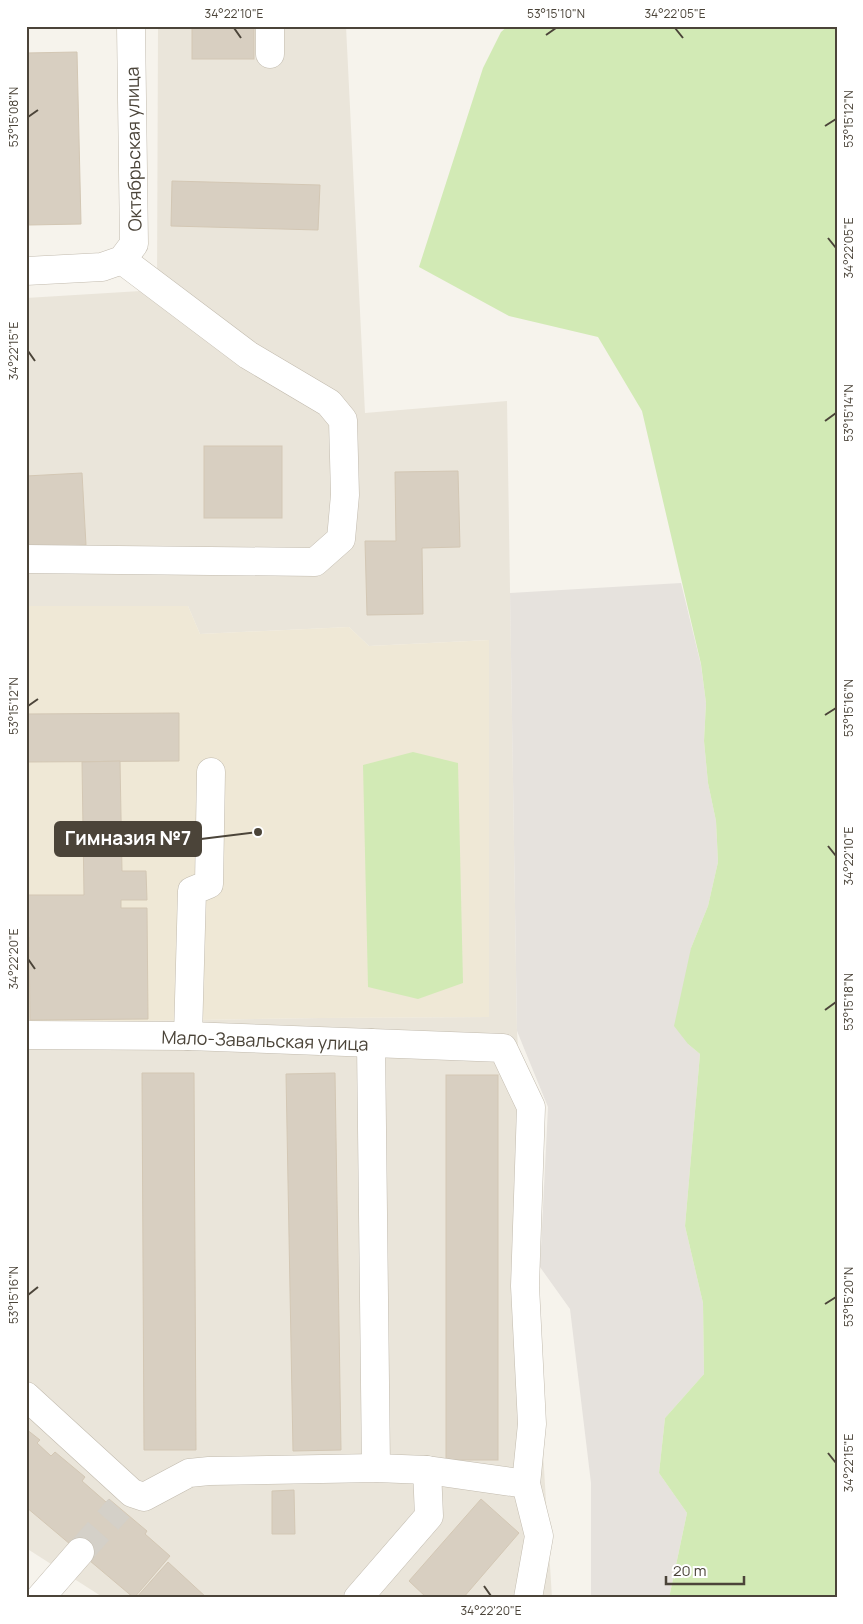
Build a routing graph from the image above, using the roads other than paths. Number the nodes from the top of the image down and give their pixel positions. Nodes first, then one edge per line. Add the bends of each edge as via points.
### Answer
1 (131, 26) edge
2 (270, 26) edge
3 (270, 54) dead end
4 (122, 260) junction
5 (26, 271) edge
6 (26, 559) edge
7 (211, 772) dead end
8 (26, 1035) edge
9 (188, 1036) junction
10 (371, 1043) junction
11 (26, 1396) edge
12 (376, 1468) junction
13 (427, 1470) junction
14 (526, 1484) junction
15 (80, 1552) tunnel mouth
16 (40, 1598) edge
17 (358, 1598) edge
18 (528, 1598) edge

1 - 4 street, Октябрьская улица via 134,244
2 - 3 street
4 - 5 street via 102,267
4 - 6 street via 248,355 329,403 343,420 345,495 341,539 315,562
7 - 9 street via 209,884 192,891
8 - 9 street, Мало-Завальская улица
9 - 10 street, Мало-Завальская улица
10 - 12 street
10 - 14 street, Мало-Завальская улица via 503,1048 531,1107 525,1286 532,1424
11 - 12 street via 126,1500 144,1497 189,1473
12 - 13 street
13 - 14 street
13 - 17 street via 429,1516
14 - 18 street via 539,1536
15 - 16 street

